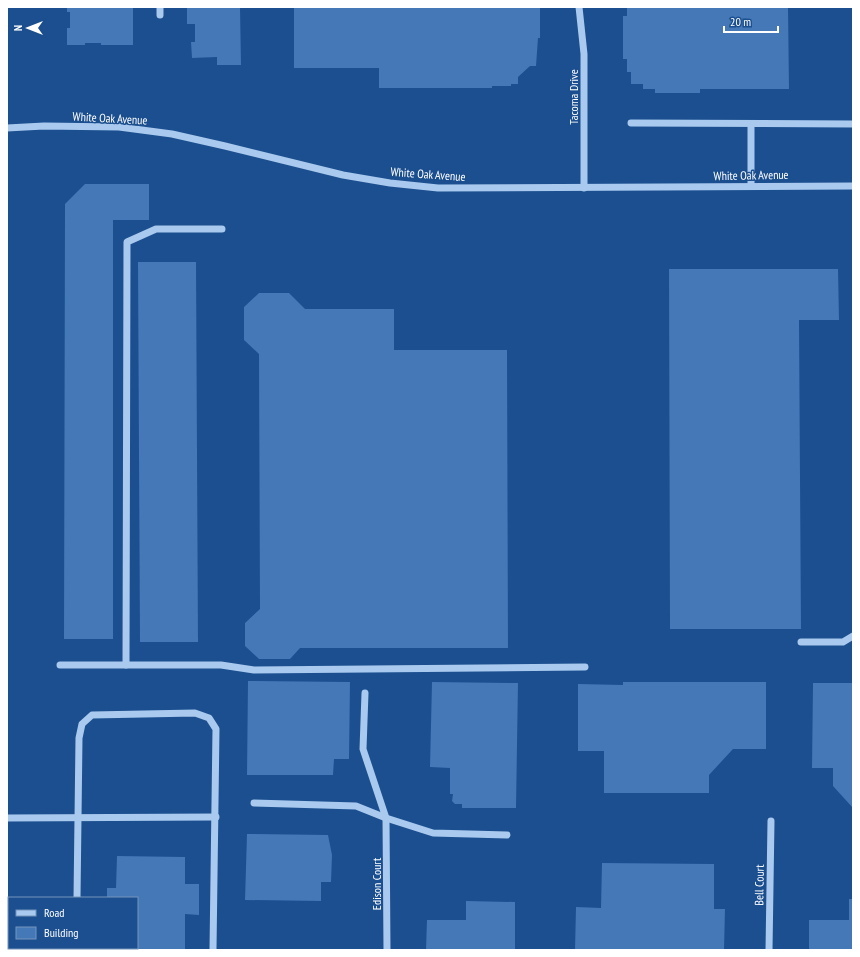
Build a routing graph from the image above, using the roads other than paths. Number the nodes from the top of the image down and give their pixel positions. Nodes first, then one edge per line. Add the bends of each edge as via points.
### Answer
1 (579, 7) edge
2 (632, 123) dead end
3 (751, 124) junction
4 (853, 124) edge
5 (7, 128) edge
6 (751, 186) junction
7 (853, 186) edge
8 (584, 188) junction
9 (222, 228) dead end
10 (853, 636) edge
11 (801, 642) dead end
12 (60, 665) dead end
13 (126, 665) junction
14 (584, 667) dead end
15 (365, 694) dead end
16 (254, 803) dead end
17 (78, 817) junction
18 (216, 817) junction
19 (7, 818) edge
20 (386, 818) junction
21 (771, 821) dead end
22 (507, 835) dead end
23 (78, 897) edge
24 (213, 950) edge
25 (387, 950) edge
26 (770, 950) edge

1 - 8 street, Tacoma Drive via 584,54
2 - 3 street
3 - 4 street
3 - 6 street
5 - 8 street, White Oak Avenue via 119,127 172,134 390,184 438,188
6 - 7 street, White Oak Avenue
6 - 8 street, White Oak Avenue
9 - 13 street via 156,229 127,242
10 - 11 street via 843,642
12 - 13 street
13 - 14 street via 221,665 254,670
15 - 20 street, Edison Court via 363,749
16 - 20 street via 356,806
17 - 18 street
17 - 18 street via 79,738 82,724 92,714 195,713 209,718 216,729
17 - 19 street
17 - 23 street
18 - 24 street
20 - 22 street via 433,834
20 - 25 street, Edison Court
21 - 26 street, Bell Court

